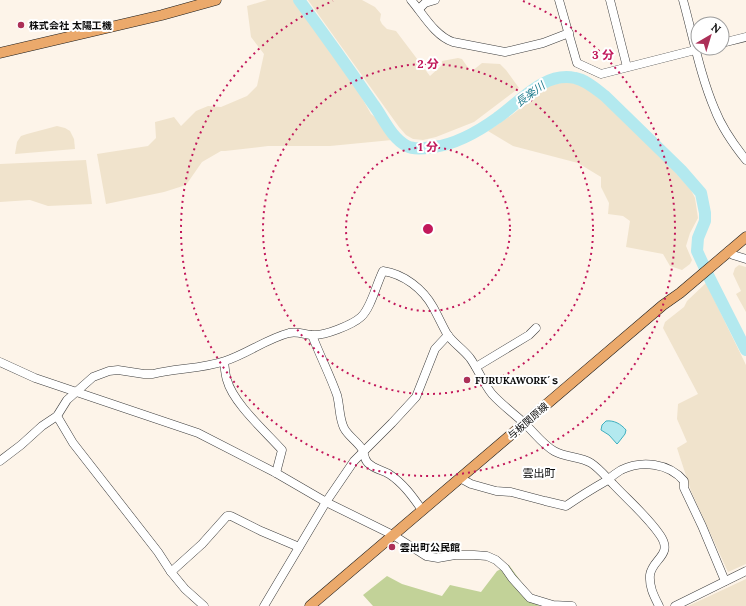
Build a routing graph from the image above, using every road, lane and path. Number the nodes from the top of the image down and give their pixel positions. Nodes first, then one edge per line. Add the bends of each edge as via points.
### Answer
1 (216, 0) edge
2 (411, 0) edge
3 (435, 0) edge
4 (559, 0) edge
5 (610, 0) edge
6 (683, 0) edge
7 (419, 9) junction
8 (690, 21) edge
9 (568, 33) junction
10 (746, 37) edge
11 (730, 41) edge
12 (690, 51) edge
13 (0, 53) edge
14 (701, 56) edge
15 (626, 67) junction
16 (746, 160) edge
17 (746, 237) edge
18 (728, 251) junction
19 (746, 259) edge
20 (536, 328) dead end
21 (312, 335) junction
22 (448, 335) junction
23 (0, 362) edge
24 (224, 362) junction
25 (476, 367) junction
26 (76, 391) junction
27 (57, 416) junction
28 (525, 424) junction
29 (363, 450) junction
30 (0, 461) edge
31 (276, 473) junction
32 (460, 478) junction
33 (608, 479) junction
34 (326, 502) junction
35 (422, 510) junction
36 (393, 535) junction
37 (299, 547) junction
38 (746, 571) edge
39 (171, 572) junction
40 (725, 581) junction
41 (204, 606) edge
42 (264, 606) edge
43 (310, 606) edge
44 (572, 606) edge
45 (659, 606) edge
46 (675, 606) edge

1 - 13 main road
2 - 7 street
3 - 7 street via 425,3
4 - 9 street
5 - 15 street
6 - 8 street
7 - 9 street via 446,40 497,51 512,51
9 - 15 street via 577,63 601,74
10 - 11 street
12 - 15 street
14 - 16 street via 715,110
17 - 18 main road, 与板関原線
18 - 19 street
18 - 28 main road, 与板関原線
20 - 25 street via 529,335
21 - 22 street via 327,334 361,317 368,309 383,271 402,276 421,291 432,305
21 - 24 street via 288,334
21 - 29 street via 334,388 341,421 346,432
22 - 25 street
22 - 29 street via 435,349 416,397
23 - 26 street via 35,378
24 - 26 street via 153,374 109,371 93,377
24 - 31 street via 226,379 235,396 248,414 282,450
25 - 28 street via 492,394
26 - 27 street
26 - 31 street via 198,433
27 - 30 street
27 - 39 street via 74,443
28 - 32 main road, 与板関原線
28 - 33 street via 555,452 591,463
29 - 34 street
29 - 35 street via 368,463 396,479
31 - 34 street
32 - 33 street via 496,491 511,492 566,506
32 - 35 main road, 与板関原線
33 - 40 street via 620,470 640,464 658,466 680,475
33 - 45 street via 645,516 664,541 663,553 653,565 650,576 651,591
34 - 36 street
34 - 37 street
35 - 36 main road, 与板関原線
36 - 43 main road, 与板関原線
36 - 44 street via 426,556 487,556 496,560 530,598 553,605
37 - 39 street via 228,516
37 - 42 street
38 - 40 street
39 - 41 street
40 - 46 street

